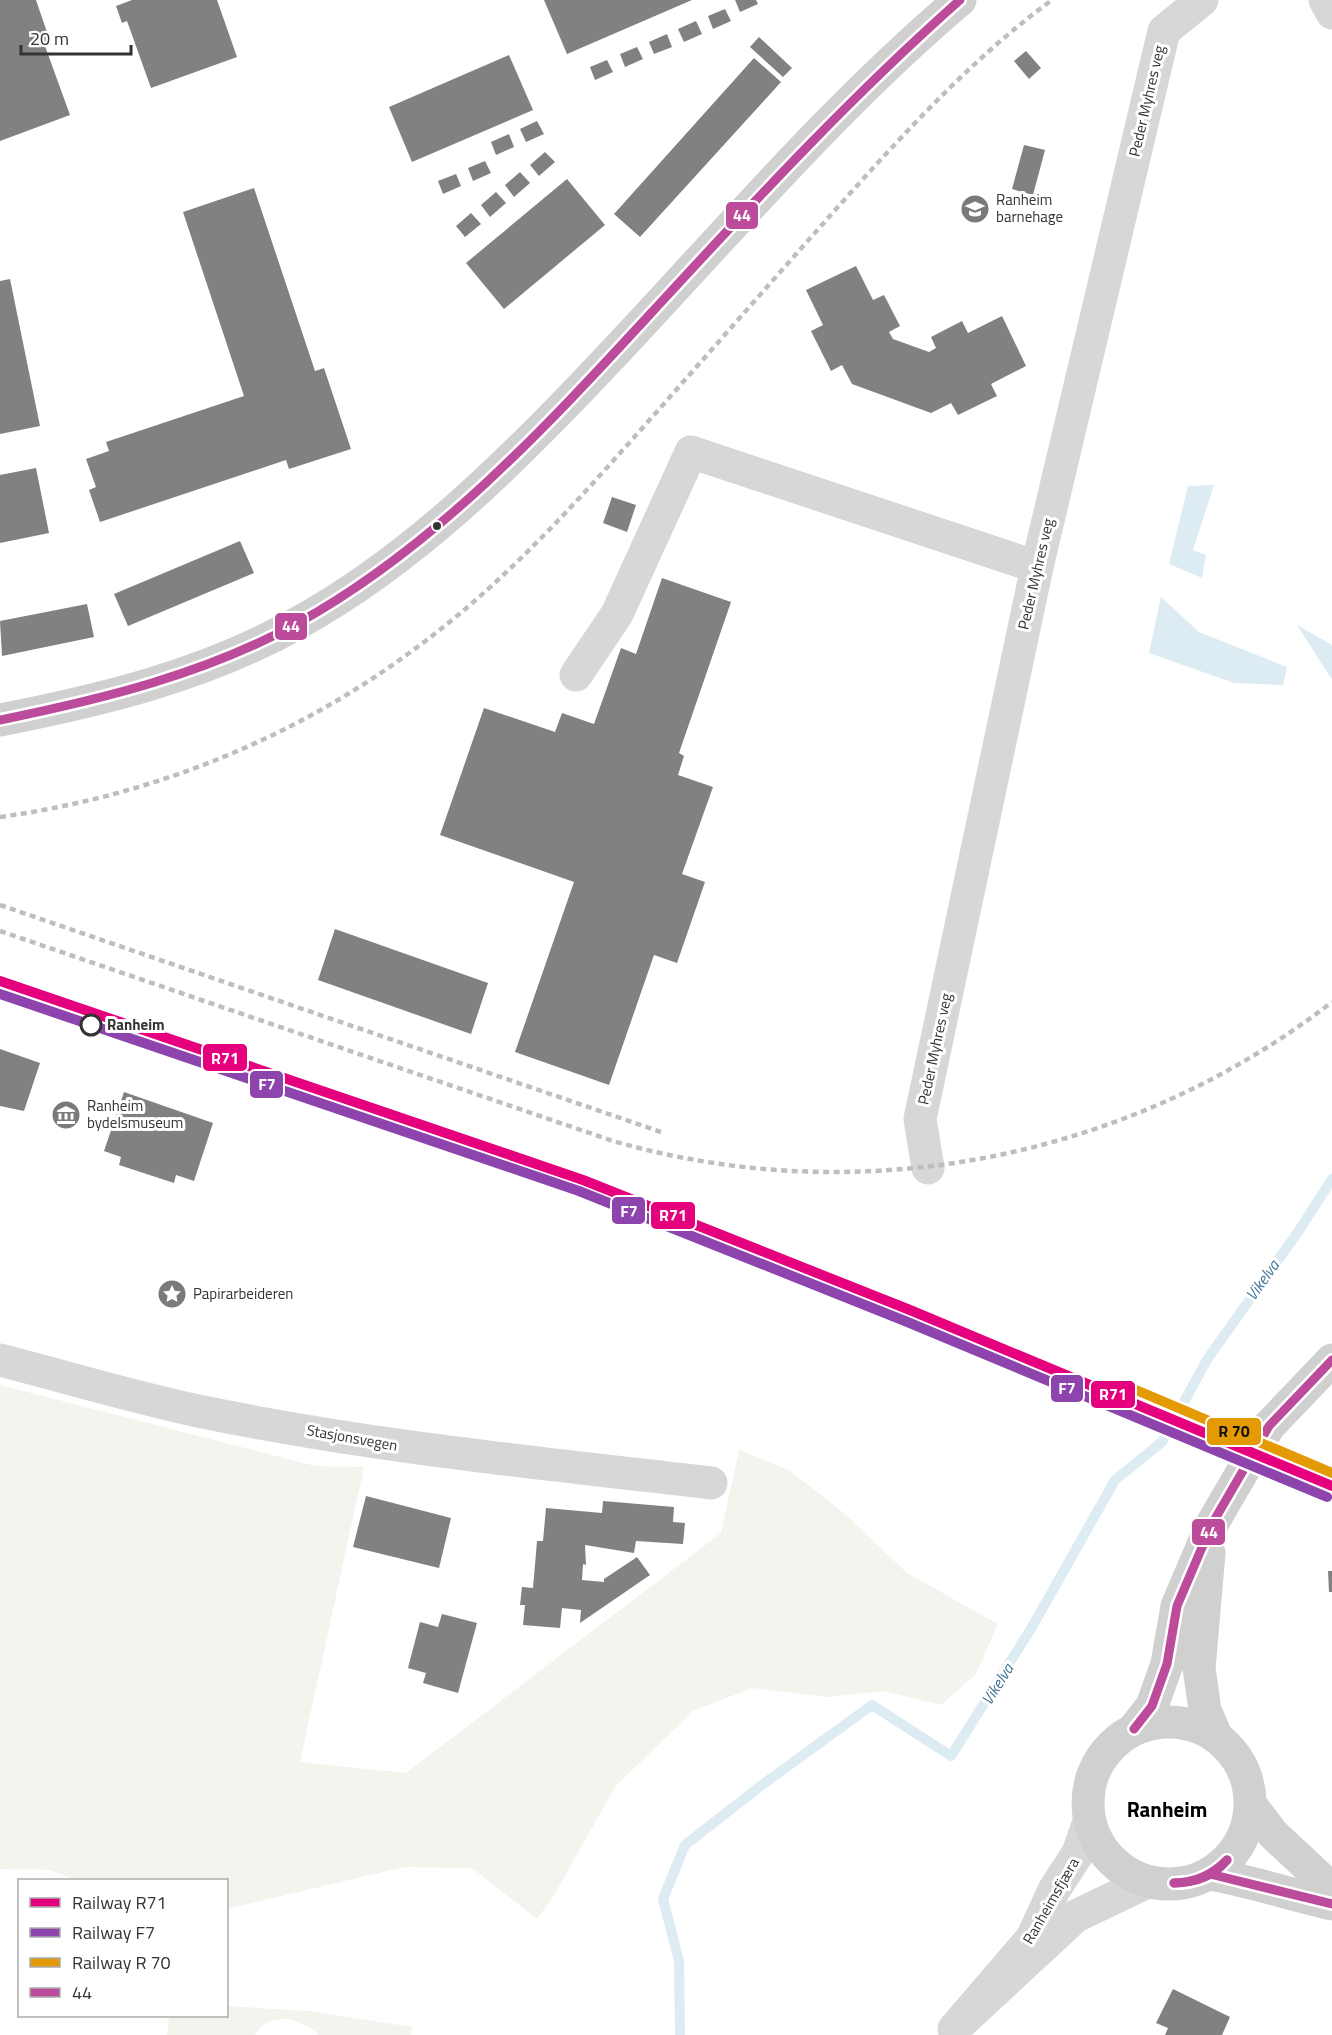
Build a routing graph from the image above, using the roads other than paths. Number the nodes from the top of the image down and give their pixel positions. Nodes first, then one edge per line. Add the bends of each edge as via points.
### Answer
1 (960, 0) edge
2 (1202, 0) edge
3 (1325, 0) edge
4 (1332, 14) edge
5 (1037, 567) junction
6 (576, 675) dead end
7 (0, 720) edge
8 (928, 1168) dead end
9 (0, 1359) edge
10 (1332, 1360) edge
11 (711, 1483) dead end
12 (1212, 1524) junction
13 (1134, 1729) junction
14 (1216, 1736) junction
15 (1251, 1805) junction
16 (1089, 1821) junction
17 (1210, 1874) junction
18 (1147, 1882) junction
19 (1332, 1889) edge
20 (1332, 1904) edge
21 (952, 2032) edge

1 - 7 street via 820,135 557,413 490,478 355,587 298,623 242,651 161,683
2 - 5 street, Peder Myhres veg via 1164,30
3 - 4 street
5 - 6 street via 691,452 617,614
5 - 8 street, Peder Myhres veg via 920,1119
9 - 11 street, Stasjonsvegen via 197,1410 342,1437
10 - 12 street via 1269,1426
12 - 13 street via 1177,1606 1167,1664 1152,1706
12 - 14 street via 1199,1668 1204,1710
13 - 14 street via 1156,1722 1178,1722 1198,1726
13 - 16 street via 1101,1758 1087,1799
14 - 15 street via 1242,1766
15 - 17 street via 1240,1844
15 - 19 street via 1273,1834
16 - 18 street via 1110,1860
16 - 21 street, Ranheimsfjæra via 1078,1854 1054,1890 1032,1938
17 - 18 street via 1179,1884
17 - 20 street
18 - 21 street, Ranheimsfjæra via 1076,1916

